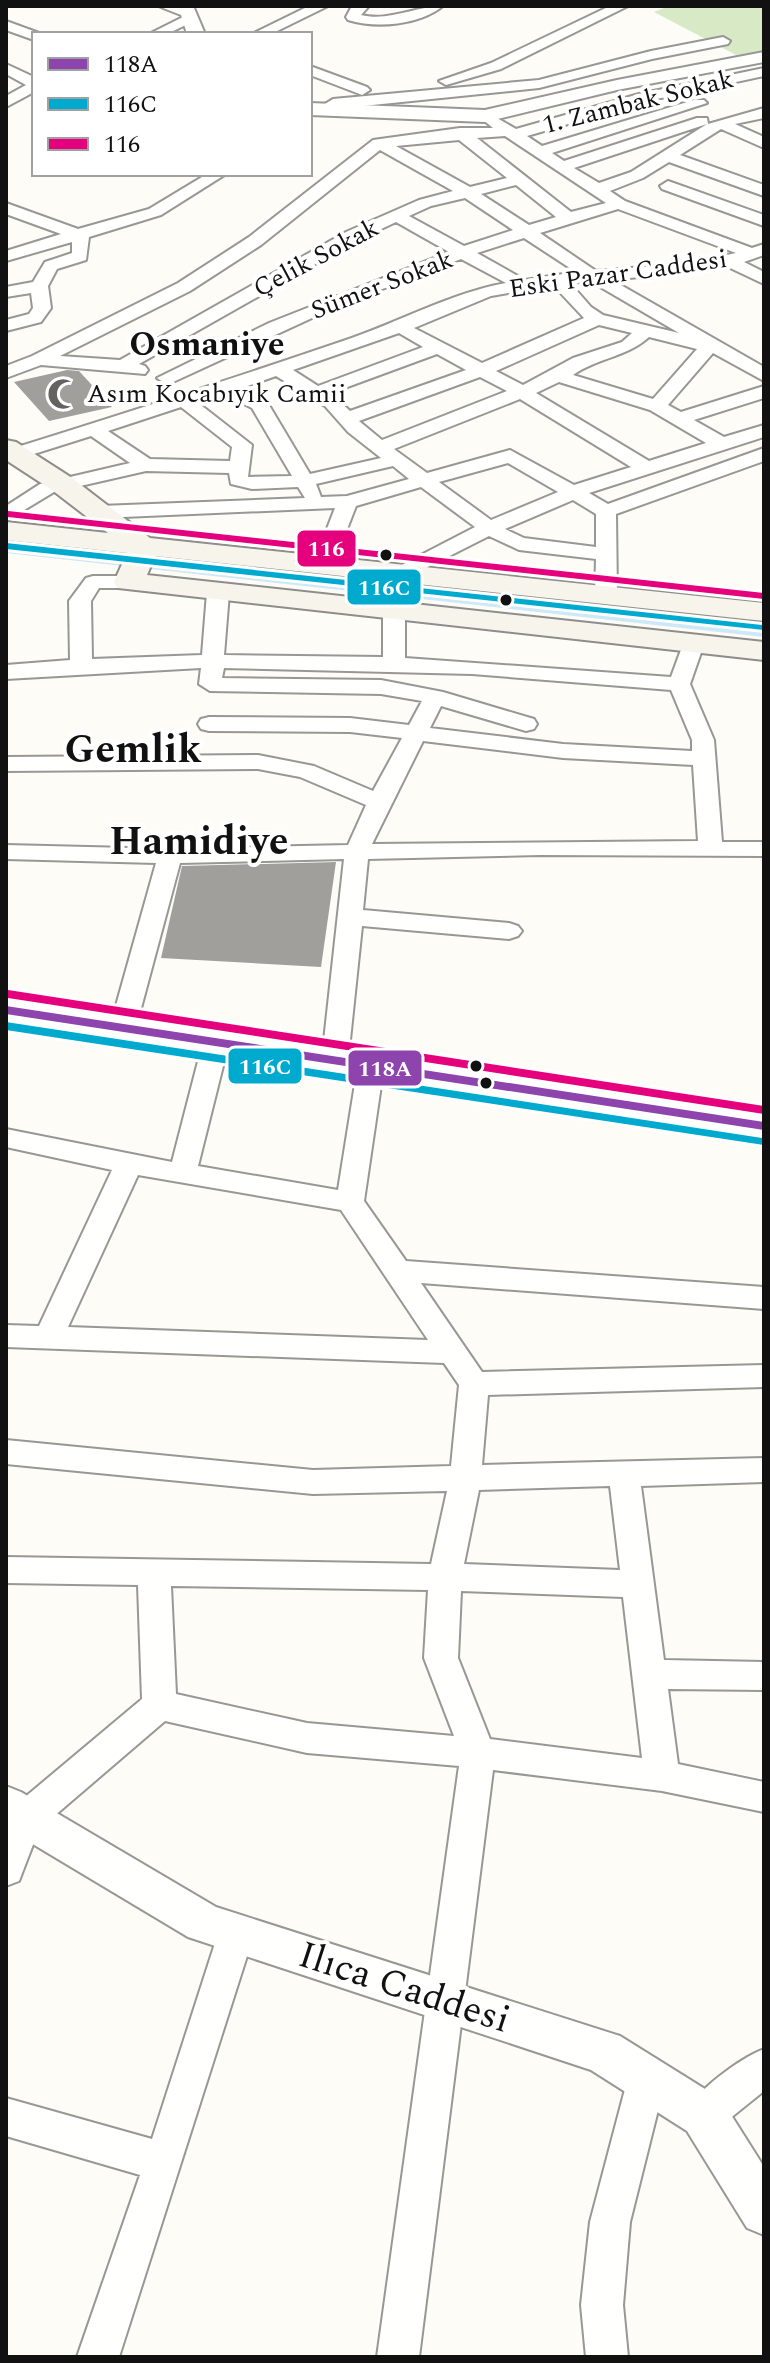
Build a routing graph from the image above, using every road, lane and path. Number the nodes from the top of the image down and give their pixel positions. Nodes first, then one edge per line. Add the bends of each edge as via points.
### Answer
1 (167, 6) edge
2 (321, 6) edge
3 (362, 6) edge
4 (436, 6) edge
5 (621, 6) edge
6 (195, 18) edge
7 (6, 25) edge
8 (161, 32) edge
9 (263, 32) edge
10 (32, 35) edge
11 (723, 41) dead end
12 (764, 57) edge
13 (6, 68) edge
14 (312, 71) edge
15 (764, 72) edge
16 (32, 83) edge
17 (32, 85) edge
18 (764, 86) edge
19 (362, 90) junction
20 (6, 102) edge
21 (675, 109) junction
22 (319, 111) edge
23 (764, 113) edge
24 (485, 116) junction
25 (720, 123) junction
26 (460, 133) junction
27 (509, 133) junction
28 (379, 143) junction
29 (764, 143) edge
30 (539, 152) junction
31 (666, 156) junction
32 (560, 167) junction
33 (215, 176) edge
34 (521, 179) junction
35 (668, 186) dead end
36 (596, 190) junction
37 (764, 191) edge
38 (469, 193) junction
39 (619, 204) junction
40 (6, 208) edge
41 (396, 216) junction
42 (568, 218) junction
43 (764, 221) edge
44 (528, 232) junction
45 (81, 236) junction
46 (757, 251) edge
47 (466, 253) junction
48 (6, 256) edge
49 (730, 261) junction
50 (593, 276) junction
51 (557, 279) junction
52 (764, 279) edge
53 (520, 284) junction
54 (39, 286) junction
55 (6, 292) edge
56 (597, 319) junction
57 (6, 326) edge
58 (400, 327) junction
59 (644, 332) junction
60 (709, 346) junction
61 (439, 347) junction
62 (764, 355) edge
63 (6, 358) edge
64 (38, 360) junction
65 (742, 363) junction
66 (123, 366) junction
67 (278, 369) junction
68 (482, 370) junction
69 (6, 372) edge
70 (764, 375) edge
71 (558, 376) junction
72 (166, 378) junction
73 (217, 390) junction
74 (318, 392) junction
75 (522, 392) junction
76 (764, 392) edge
77 (184, 401) junction
78 (657, 406) junction
79 (347, 419) junction
80 (677, 419) junction
81 (93, 429) junction
82 (764, 431) edge
83 (722, 444) junction
84 (12, 450) edge
85 (387, 454) junction
86 (762, 457) edge
87 (146, 465) junction
88 (240, 467) junction
89 (647, 468) junction
90 (306, 479) junction
91 (428, 481) junction
92 (62, 484) junction
93 (574, 491) junction
94 (317, 501) junction
95 (348, 502) junction
96 (606, 511) junction
97 (100, 512) junction
98 (7, 527) edge
99 (489, 528) junction
100 (604, 554) junction
101 (136, 565) junction
102 (323, 565) junction
103 (399, 574) junction
104 (218, 593) junction
105 (606, 595) junction
106 (394, 612) junction
107 (764, 612) edge
108 (693, 644) junction
109 (764, 651) edge
110 (81, 665) junction
111 (394, 665) junction
112 (6, 672) edge
113 (210, 674) junction
114 (679, 684) junction
115 (435, 697) junction
116 (209, 724) junction
117 (526, 724) dead end
118 (415, 732) junction
119 (704, 759) junction
120 (210, 760) junction
121 (6, 764) edge
122 (379, 802) junction
123 (710, 848) junction
124 (764, 849) edge
125 (357, 851) junction
126 (6, 852) edge
127 (170, 856) junction
128 (350, 917) junction
129 (509, 931) dead end
130 (6, 1010) edge
131 (123, 1027) junction
132 (216, 1042) junction
133 (335, 1059) junction
134 (371, 1065) junction
135 (764, 1126) edge
136 (6, 1138) edge
137 (129, 1164) junction
138 (183, 1172) junction
139 (350, 1202) junction
140 (397, 1271) junction
141 (764, 1298) edge
142 (6, 1336) edge
143 (48, 1339) junction
144 (452, 1352) junction
145 (764, 1376) edge
146 (474, 1384) junction
147 (6, 1452) edge
148 (764, 1470) edge
149 (624, 1474) junction
150 (465, 1479) junction
151 (6, 1570) edge
152 (154, 1573) junction
153 (445, 1577) junction
154 (637, 1584) junction
155 (649, 1674) junction
156 (764, 1676) edge
157 (159, 1705) junction
158 (478, 1753) junction
159 (662, 1776) junction
160 (764, 1797) edge
161 (15, 1812) edge
162 (6, 1870) edge
163 (236, 1934) junction
164 (447, 2003) junction
165 (764, 2067) edge
166 (647, 2078) junction
167 (704, 2115) junction
168 (6, 2117) edge
169 (164, 2162) junction
170 (764, 2211) edge
171 (98, 2357) edge
172 (398, 2357) edge
173 (607, 2357) edge

1 - 6 street
2 - 9 street
3 - 4 street via 353,17 381,22
5 - 19 street via 480,72 428,84
6 - 8 street
7 - 10 street
11 - 22 street via 539,84
12 - 24 street
13 - 16 street
14 - 19 street
15 - 27 street, 1. Zambak Sokak
17 - 20 street
18 - 21 street
19 - 22 street
21 - 30 street
21 - 32 street via 702,121
22 - 24 street
23 - 25 street
24 - 27 street
25 - 29 street
25 - 31 street
26 - 27 street, 1. Zambak Sokak
26 - 28 street, 1. Zambak Sokak
26 - 34 street
27 - 30 street
28 - 38 street
28 - 64 street via 255,241 196,279
30 - 32 street
31 - 36 street via 637,175
31 - 37 street
32 - 36 street
33 - 45 street via 155,212
34 - 38 street, Çelik Sokak
34 - 42 street
35 - 43 street
36 - 39 street
38 - 41 street, Çelik Sokak
38 - 44 street
39 - 42 street, Sümer Sokak
39 - 46 street
40 - 45 street
41 - 47 street
41 - 66 street, Çelik Sokak
42 - 44 street, Sümer Sokak
44 - 47 street, Sümer Sokak
44 - 50 street
45 - 48 street
45 - 54 street via 80,256 51,266
46 - 49 street, Eski Pazar Caddesi
47 - 53 street
47 - 72 street, Sümer Sokak via 256,333
49 - 50 street, Eski Pazar Caddesi
49 - 52 street
50 - 51 street, Eski Pazar Caddesi
50 - 60 street
51 - 53 street, Eski Pazar Caddesi
51 - 56 street
53 - 58 street, Eski Pazar Caddesi
54 - 55 street
54 - 57 street via 42,308 35,318
56 - 59 street
56 - 68 street
58 - 61 street
58 - 67 street, Eski Pazar Caddesi
59 - 60 street
59 - 71 street via 628,346 579,362
60 - 65 street
60 - 78 street
61 - 68 street
61 - 74 street
62 - 65 street
63 - 64 street
64 - 66 street
64 - 69 street
65 - 70 street
66 - 72 street
67 - 73 street, Eski Pazar Caddesi
67 - 74 street
68 - 75 street
68 - 79 street
71 - 75 street
71 - 78 street
72 - 73 street
73 - 77 street, Eski Pazar Caddesi
73 - 90 street via 259,404
74 - 79 street
75 - 85 street
75 - 89 street
76 - 80 street
77 - 81 street, Eski Pazar Caddesi
77 - 88 street via 242,445
78 - 80 street
79 - 85 street
80 - 83 street
81 - 84 street, Eski Pazar Caddesi
81 - 87 street
82 - 83 street
83 - 89 street
84 - 92 main road
85 - 90 street
85 - 91 street
86 - 96 street
87 - 88 street
87 - 92 street
88 - 90 street via 238,480 249,485
89 - 93 street
90 - 94 street
91 - 93 street via 510,456
91 - 95 street
91 - 99 street
92 - 97 main road
92 - 98 street via 47,488
93 - 96 street
93 - 99 street
94 - 95 street
94 - 97 street
95 - 102 street
96 - 100 street
97 - 101 main road
98 - 101 main road
99 - 100 street via 519,544
99 - 103 street
100 - 105 street
101 - 102 main road
101 - 104 main road
101 - 110 street via 93,582 80,601
102 - 103 main road
103 - 105 main road
104 - 106 main road
104 - 113 street
105 - 107 main road
106 - 108 main road
106 - 111 street
108 - 109 main road
108 - 114 street
110 - 112 street
110 - 113 street
111 - 113 street
111 - 114 street
113 - 115 street via 381,687
113 - 116 street
114 - 119 street via 703,740
115 - 117 street
115 - 118 street
116 - 118 street via 350,725
116 - 120 street
118 - 119 street via 563,751
118 - 122 street
119 - 123 street
120 - 121 street
120 - 122 street via 306,771
122 - 125 street
123 - 124 street
123 - 125 street
125 - 127 street
125 - 128 street
126 - 127 street
127 - 131 street
128 - 129 street
128 - 133 street
130 - 131 street
131 - 132 street
132 - 133 street
132 - 138 street
133 - 134 street
134 - 135 street
134 - 139 street
136 - 137 street
137 - 138 street
137 - 143 street
138 - 139 street
139 - 140 street
140 - 141 street
140 - 144 street
142 - 143 street
143 - 144 street
144 - 146 street
145 - 146 street
146 - 150 street
147 - 150 street via 313,1482
148 - 149 street
149 - 150 street
149 - 154 street
150 - 153 street
151 - 152 street
152 - 153 street
152 - 157 street
153 - 154 street
153 - 158 street via 441,1658
154 - 155 street
155 - 156 street
155 - 159 street
157 - 158 street via 307,1738
157 - 161 street
158 - 159 street
158 - 164 street
159 - 160 street
161 - 162 street
161 - 163 street, Ilıca Caddesi via 204,1923
163 - 164 street, Ilıca Caddesi
163 - 169 street
164 - 166 street, Ilıca Caddesi via 604,2052
164 - 172 street
165 - 167 street
166 - 167 street, Ilıca Caddesi
166 - 173 street via 610,2222 602,2305
167 - 170 street, Ilıca Caddesi
168 - 169 street
169 - 171 street

